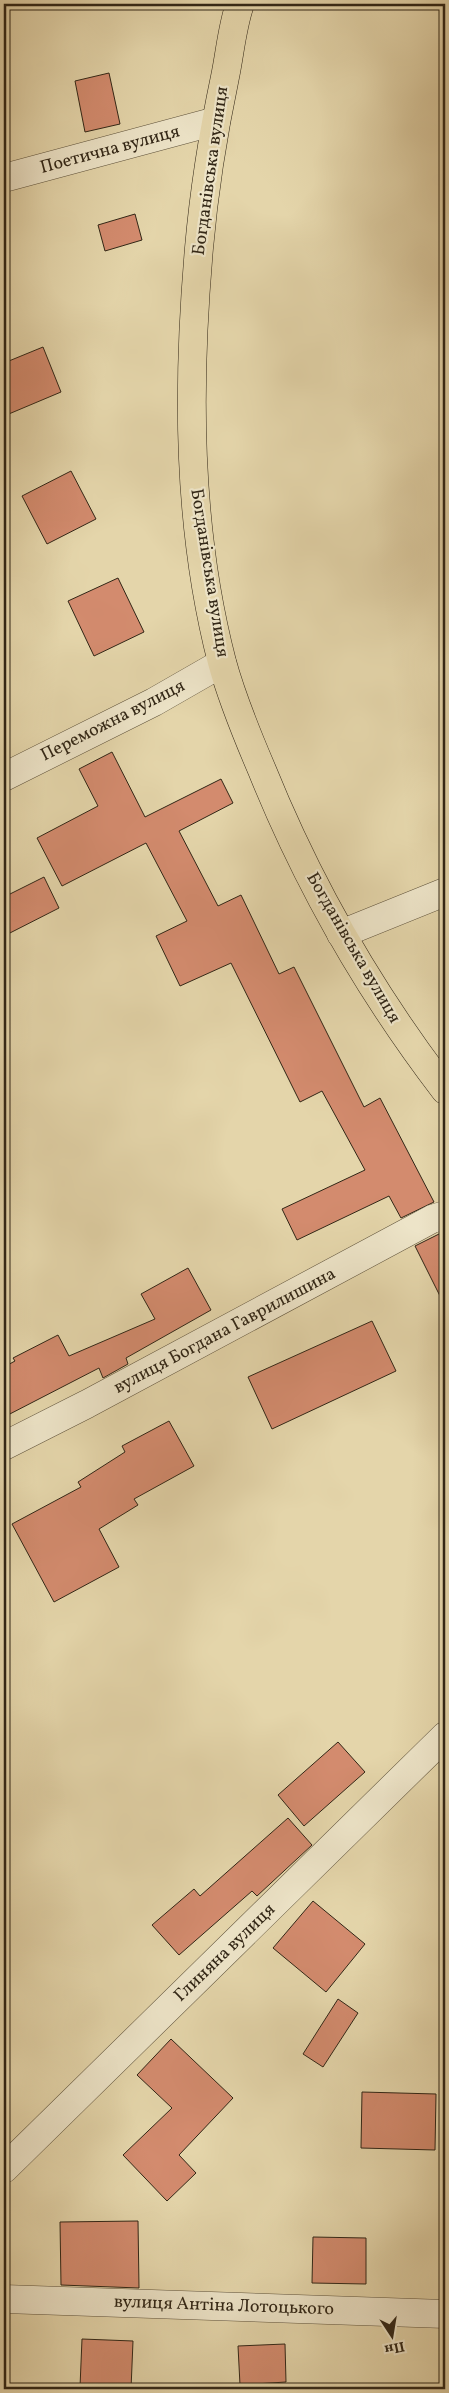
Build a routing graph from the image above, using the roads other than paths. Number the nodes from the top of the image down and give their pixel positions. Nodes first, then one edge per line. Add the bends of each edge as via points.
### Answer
1 (240, 4) edge
2 (216, 121) junction
3 (4, 178) edge
4 (222, 663) junction
5 (4, 777) edge
6 (445, 892) edge
7 (342, 934) junction
8 (445, 1090) edge
9 (445, 1215) edge
10 (4, 1446) edge
11 (445, 1736) edge
12 (4, 2170) edge
13 (4, 2299) edge
14 (445, 2314) edge

1 - 2 main road, Богданівська вулиця
2 - 3 street, Поетична вулиця
2 - 4 main road, Богданівська вулиця via 197,270 190,411 200,537
4 - 5 street, Переможна вулиця via 154,702
4 - 7 main road, Богданівська вулиця via 275,802
6 - 7 street
7 - 8 main road, Богданівська вулиця via 413,1048
9 - 10 street, вулиця Богдана Гаврилишина
11 - 12 street, Глиняна вулиця
13 - 14 street, вулиця Антіна Лотоцького

